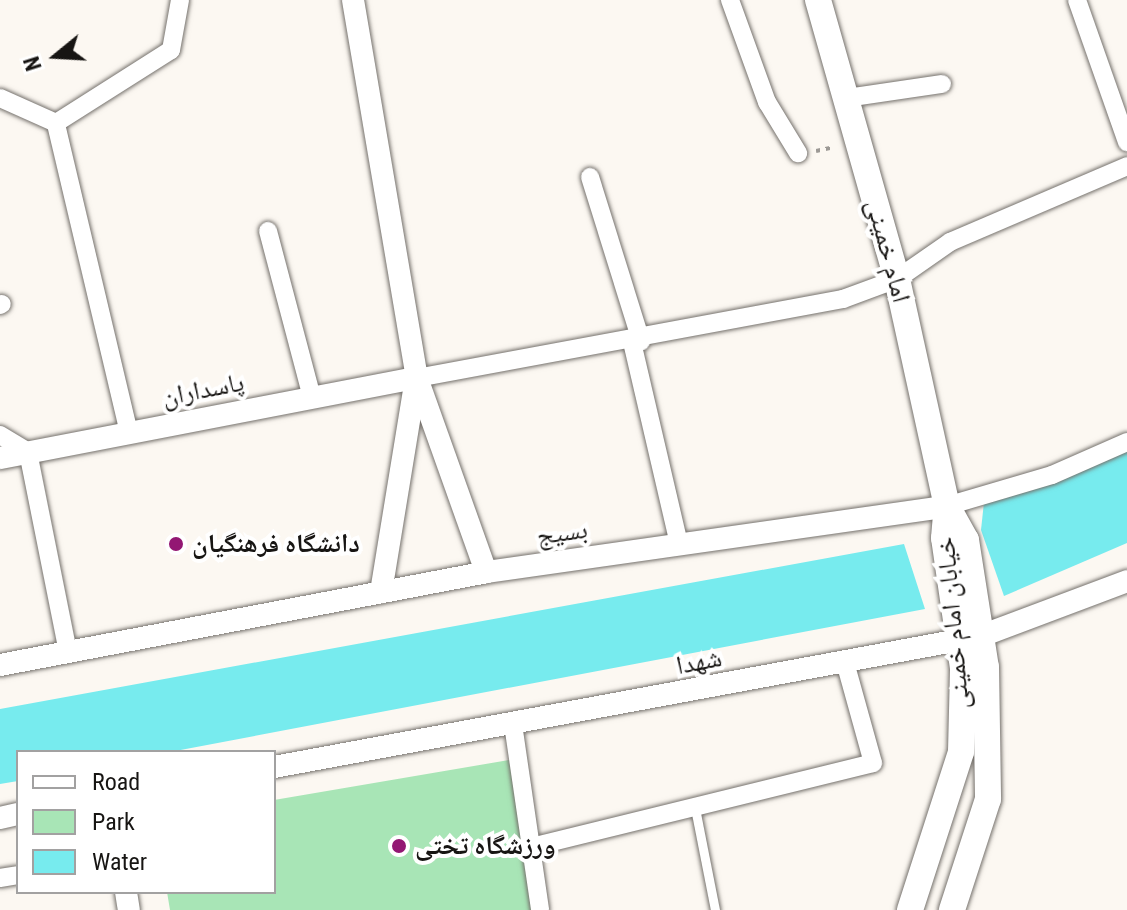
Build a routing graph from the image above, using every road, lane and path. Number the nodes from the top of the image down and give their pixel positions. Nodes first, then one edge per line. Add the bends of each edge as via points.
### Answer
1 (180, 0) edge
2 (353, 0) edge
3 (730, 0) edge
4 (818, 0) edge
5 (1077, 0) edge
6 (942, 84) dead end
7 (0, 98) edge
8 (846, 98) junction
9 (56, 123) junction
10 (858, 141) junction
11 (1127, 142) edge
12 (798, 153) joint
13 (1127, 166) edge
14 (590, 177) dead end
15 (268, 231) dead end
16 (897, 279) junction
17 (637, 342) junction
18 (417, 378) junction
19 (312, 398) junction
20 (129, 433) junction
21 (0, 435) edge
22 (1127, 442) edge
23 (28, 452) junction
24 (0, 458) edge
25 (947, 506) junction
26 (679, 544) junction
27 (486, 572) junction
28 (1127, 581) edge
29 (381, 592) junction
30 (968, 639) junction
31 (68, 652) junction
32 (845, 662) junction
33 (0, 665) edge
34 (513, 724) junction
35 (276, 767) edge
36 (695, 808) junction
37 (531, 847) junction
38 (540, 910) edge
39 (715, 910) edge
40 (910, 910) edge
41 (952, 910) edge

1 - 9 street via 171,50
2 - 18 street
3 - 12 street via 767,102
4 - 8 main road, امام خمینی
5 - 11 street
6 - 8 street
7 - 9 street
8 - 10 main road, امام خمینی
9 - 20 street
10 - 12 path
10 - 16 main road, امام خمینی
13 - 16 street via 950,242
14 - 17 street
15 - 19 street
16 - 17 street via 843,299
16 - 25 main road, امام خمینی
17 - 18 street
17 - 26 street
18 - 19 street, پاسداران
18 - 27 street
18 - 29 street
19 - 20 street, پاسداران
20 - 23 street, پاسداران
21 - 23 street
22 - 25 street, بسیج via 1052,475
23 - 24 street, پاسداران
23 - 31 street
25 - 26 street, بسیج
25 - 30 main road, خیابان امام خمینی via 966,540
26 - 27 street, بسیج
27 - 29 street, بسیج
28 - 30 street, شهدا
29 - 31 street, بسیج
30 - 32 street, شهدا
30 - 40 main road, خیابان امام خمینی via 961,752
30 - 41 main road, خیابان امام خمینی via 988,799
31 - 33 street, بسیج
32 - 34 street, شهدا
32 - 36 street via 873,763
34 - 35 street, شهدا
34 - 37 street
36 - 37 street
36 - 39 lane
37 - 38 street

